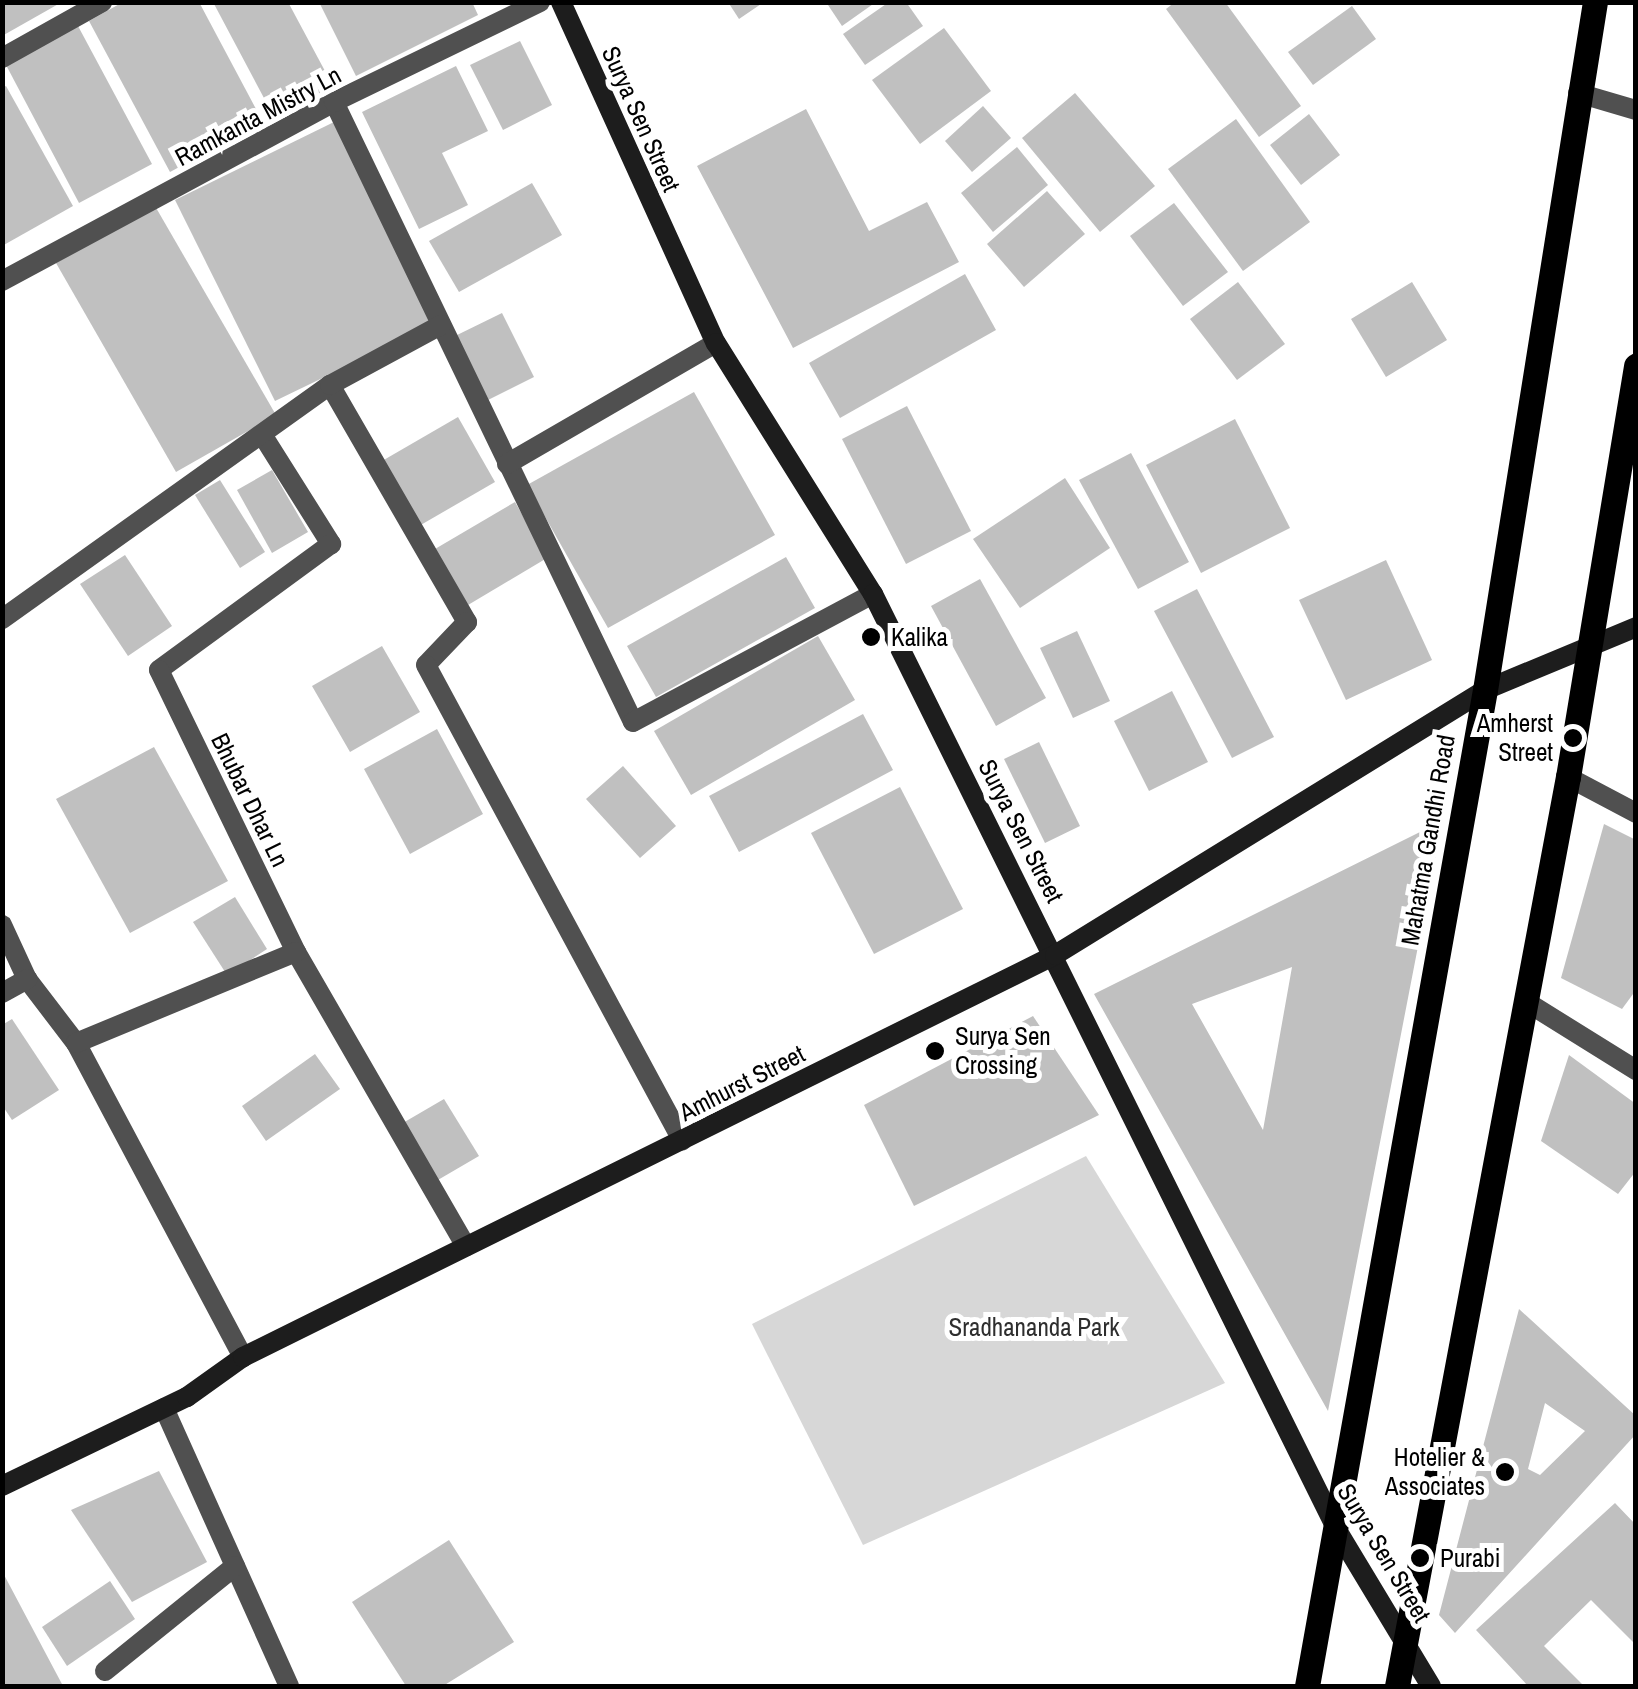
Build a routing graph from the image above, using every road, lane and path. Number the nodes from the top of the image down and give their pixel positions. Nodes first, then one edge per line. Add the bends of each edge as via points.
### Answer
1 (102, 2) edge
2 (540, 2) edge
3 (561, 2) edge
4 (1595, 2) edge
5 (2, 58) edge
6 (1578, 93) junction
7 (334, 102) junction
8 (1636, 110) edge
9 (2, 281) edge
10 (441, 326) junction
11 (716, 344) junction
12 (1636, 366) edge
13 (330, 385) junction
14 (264, 436) junction
15 (507, 464) junction
16 (873, 594) junction
17 (2, 620) edge
18 (1636, 628) edge
19 (1587, 648) junction
20 (1485, 690) junction
21 (1568, 776) junction
22 (1636, 812) edge
23 (2, 924) edge
24 (296, 952) junction
25 (1055, 954) junction
26 (27, 979) junction
27 (2, 993) edge
28 (1525, 1001) junction
29 (76, 1043) junction
30 (1636, 1070) edge
31 (682, 1140) junction
32 (466, 1246) junction
33 (243, 1357) junction
34 (164, 1408) junction
35 (2, 1486) edge
36 (1338, 1532) junction
37 (236, 1566) junction
38 (1405, 1636) junction
39 (104, 1671) dead end
40 (289, 1686) edge
41 (1307, 1686) edge
42 (1397, 1686) edge
43 (1431, 1686) edge

1 - 5 street
2 - 7 street, Ramkanta Mistry Ln
3 - 11 main road, Surya Sen Street
4 - 6 main road, Mahatma Gandhi Road
6 - 8 street
6 - 20 main road, Mahatma Gandhi Road
7 - 9 street, Ramkanta Mistry Ln
7 - 10 street
10 - 13 street
10 - 15 street
11 - 15 street
11 - 16 main road, Surya Sen Street
12 - 19 main road
13 - 14 street
13 - 31 street via 467,622 426,665
14 - 17 street
14 - 24 street, Bhubar Dhar Ln via 330,544 159,670
15 - 16 street via 633,722
16 - 25 main road, Surya Sen Street
18 - 19 main road, Amhurst Street
19 - 20 main road, Amhurst Street
19 - 21 main road
20 - 25 main road, Amhurst Street
20 - 36 main road, Mahatma Gandhi Road
21 - 22 street
21 - 28 main road
23 - 26 street
24 - 29 street
24 - 32 street, Bhubar Dhar Ln
25 - 31 main road, Amhurst Street
25 - 36 main road, Surya Sen Street
26 - 27 street
26 - 29 street
28 - 30 street
28 - 38 main road
29 - 33 street
31 - 32 main road, Amhurst Street
32 - 33 main road, Amhurst Street
33 - 34 main road, Amhurst Street
34 - 35 main road, Amhurst Street
34 - 37 street
36 - 38 main road, Surya Sen Street
36 - 41 main road, Mahatma Gandhi Road
37 - 39 street
37 - 40 street
38 - 42 main road
38 - 43 main road, Surya Sen Street

